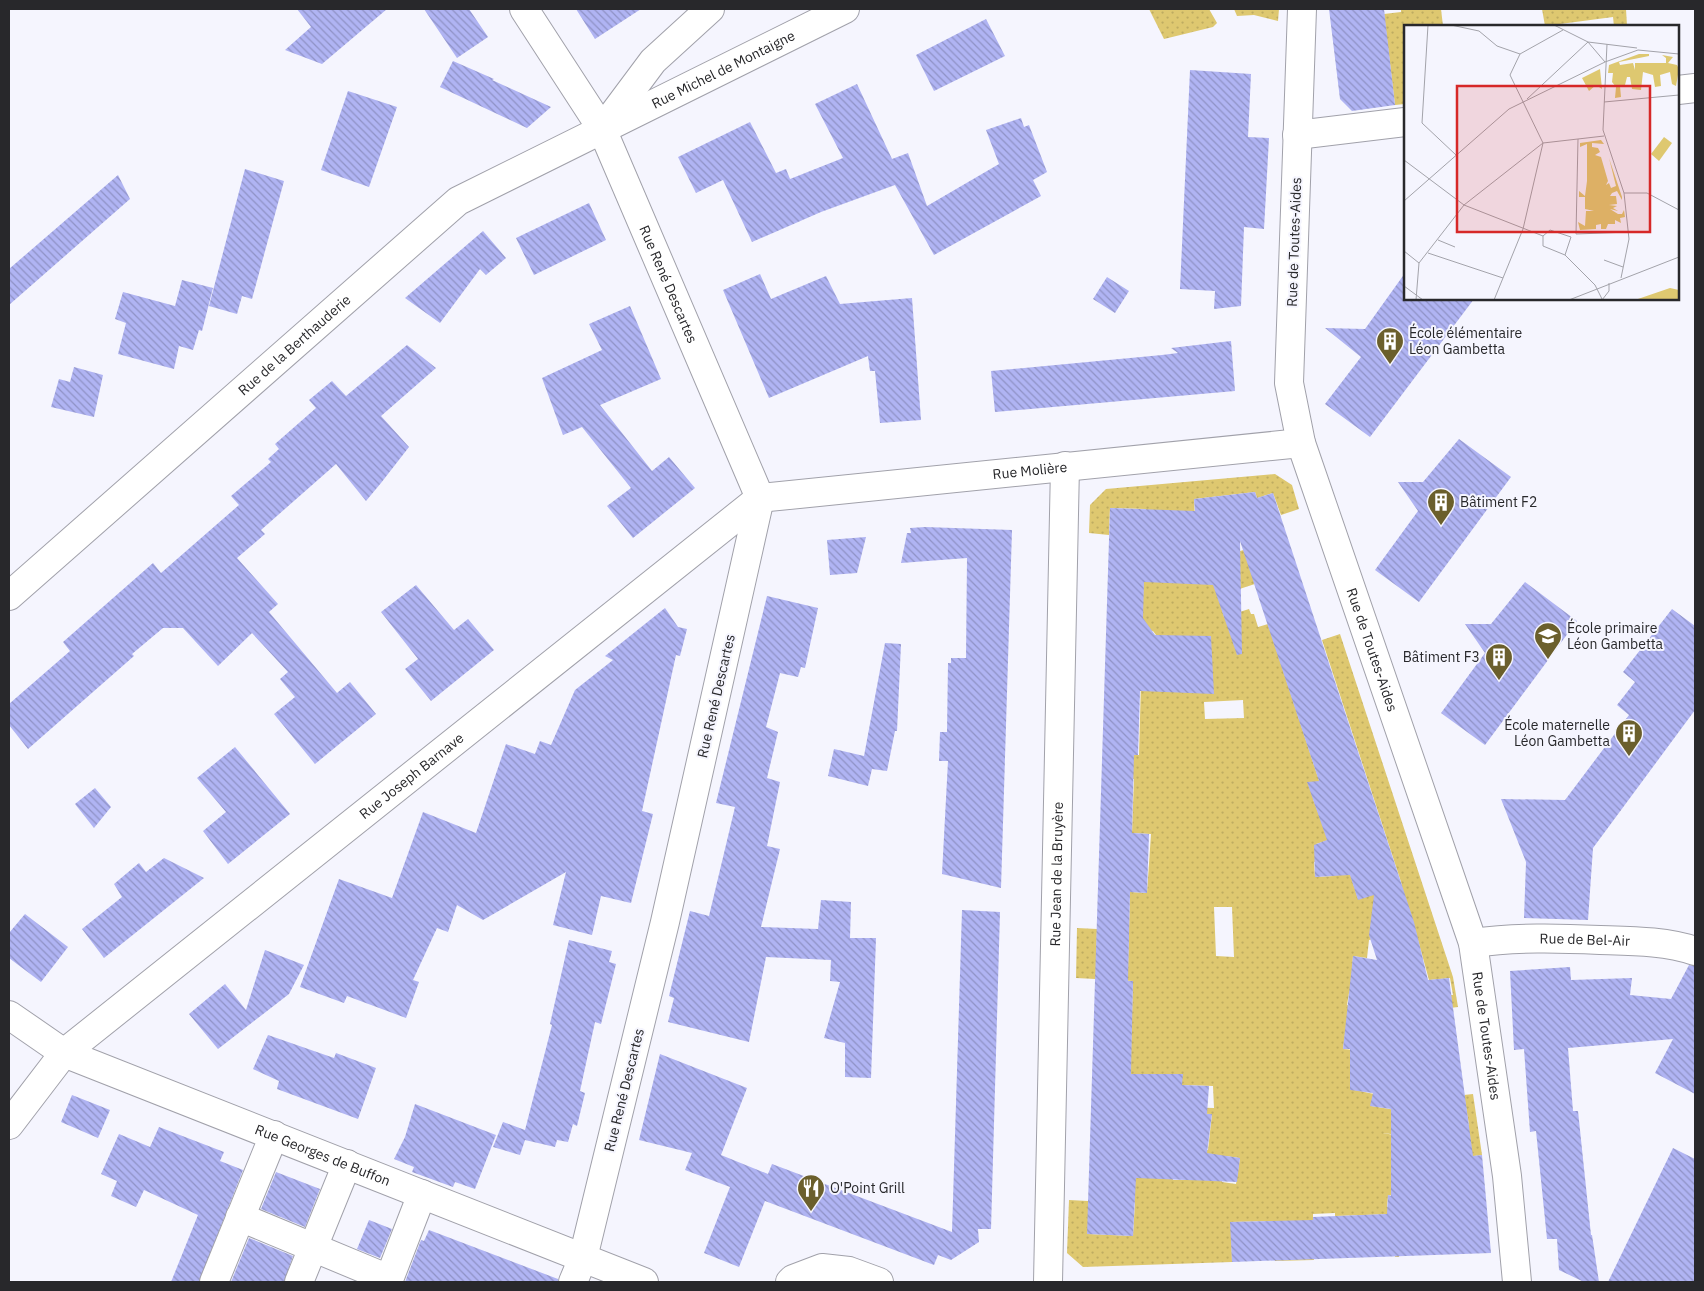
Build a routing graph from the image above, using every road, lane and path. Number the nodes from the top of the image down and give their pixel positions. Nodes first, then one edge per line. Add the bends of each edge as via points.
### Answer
1 (524, 9) edge
2 (710, 9) edge
3 (845, 9) edge
4 (1302, 9) edge
5 (1695, 88) edge
6 (1679, 90) edge
7 (1404, 122) edge
8 (602, 129) junction
9 (1297, 135) junction
10 (1302, 443) junction
11 (1065, 466) junction
12 (760, 498) junction
13 (9, 596) edge
14 (1473, 943) junction
15 (1695, 952) edge
16 (9, 1015) edge
17 (64, 1053) junction
18 (9, 1125) edge
19 (274, 1135) junction
20 (347, 1164) junction
21 (422, 1194) junction
22 (240, 1217) junction
23 (314, 1246) junction
24 (578, 1270) edge
25 (388, 1281) edge
26 (214, 1282) edge
27 (299, 1282) edge
28 (644, 1282) edge
29 (790, 1282) edge
30 (879, 1282) edge
31 (1048, 1282) edge
32 (1517, 1282) edge

1 - 8 street, Rue René Descartes
2 - 8 street via 652,61
3 - 8 street, Rue Michel de Montaigne
4 - 9 street, Rue de Toutes-Aides
5 - 6 street
7 - 9 street
8 - 12 street, Rue René Descartes
8 - 13 street, Rue de la Berthauderie via 458,201
9 - 10 street, Rue de Toutes-Aides via 1289,383
10 - 11 street, Rue Molière
10 - 14 street, Rue de Toutes-Aides
11 - 12 street, Rue Molière
11 - 31 street, Rue Jean de la Bruyère
12 - 17 street, Rue Joseph Barnave
12 - 24 street, Rue René Descartes via 665,922
14 - 15 street, Rue de Bel-Air via 1543,938 1624,941 1679,946
14 - 32 street, Rue de Toutes-Aides via 1507,1176
16 - 17 street, Rue Georges de Buffon
17 - 18 street, Rue Joseph Barnave
17 - 19 street, Rue Georges de Buffon
19 - 20 street, Rue Georges de Buffon
19 - 22 street
20 - 21 street, Rue Georges de Buffon
20 - 23 street
21 - 24 street, Rue Georges de Buffon
21 - 25 street
22 - 23 street
22 - 26 street
23 - 25 street
23 - 27 street
24 - 28 street, Rue Georges de Buffon
29 - 30 street via 822,1268 849,1271

